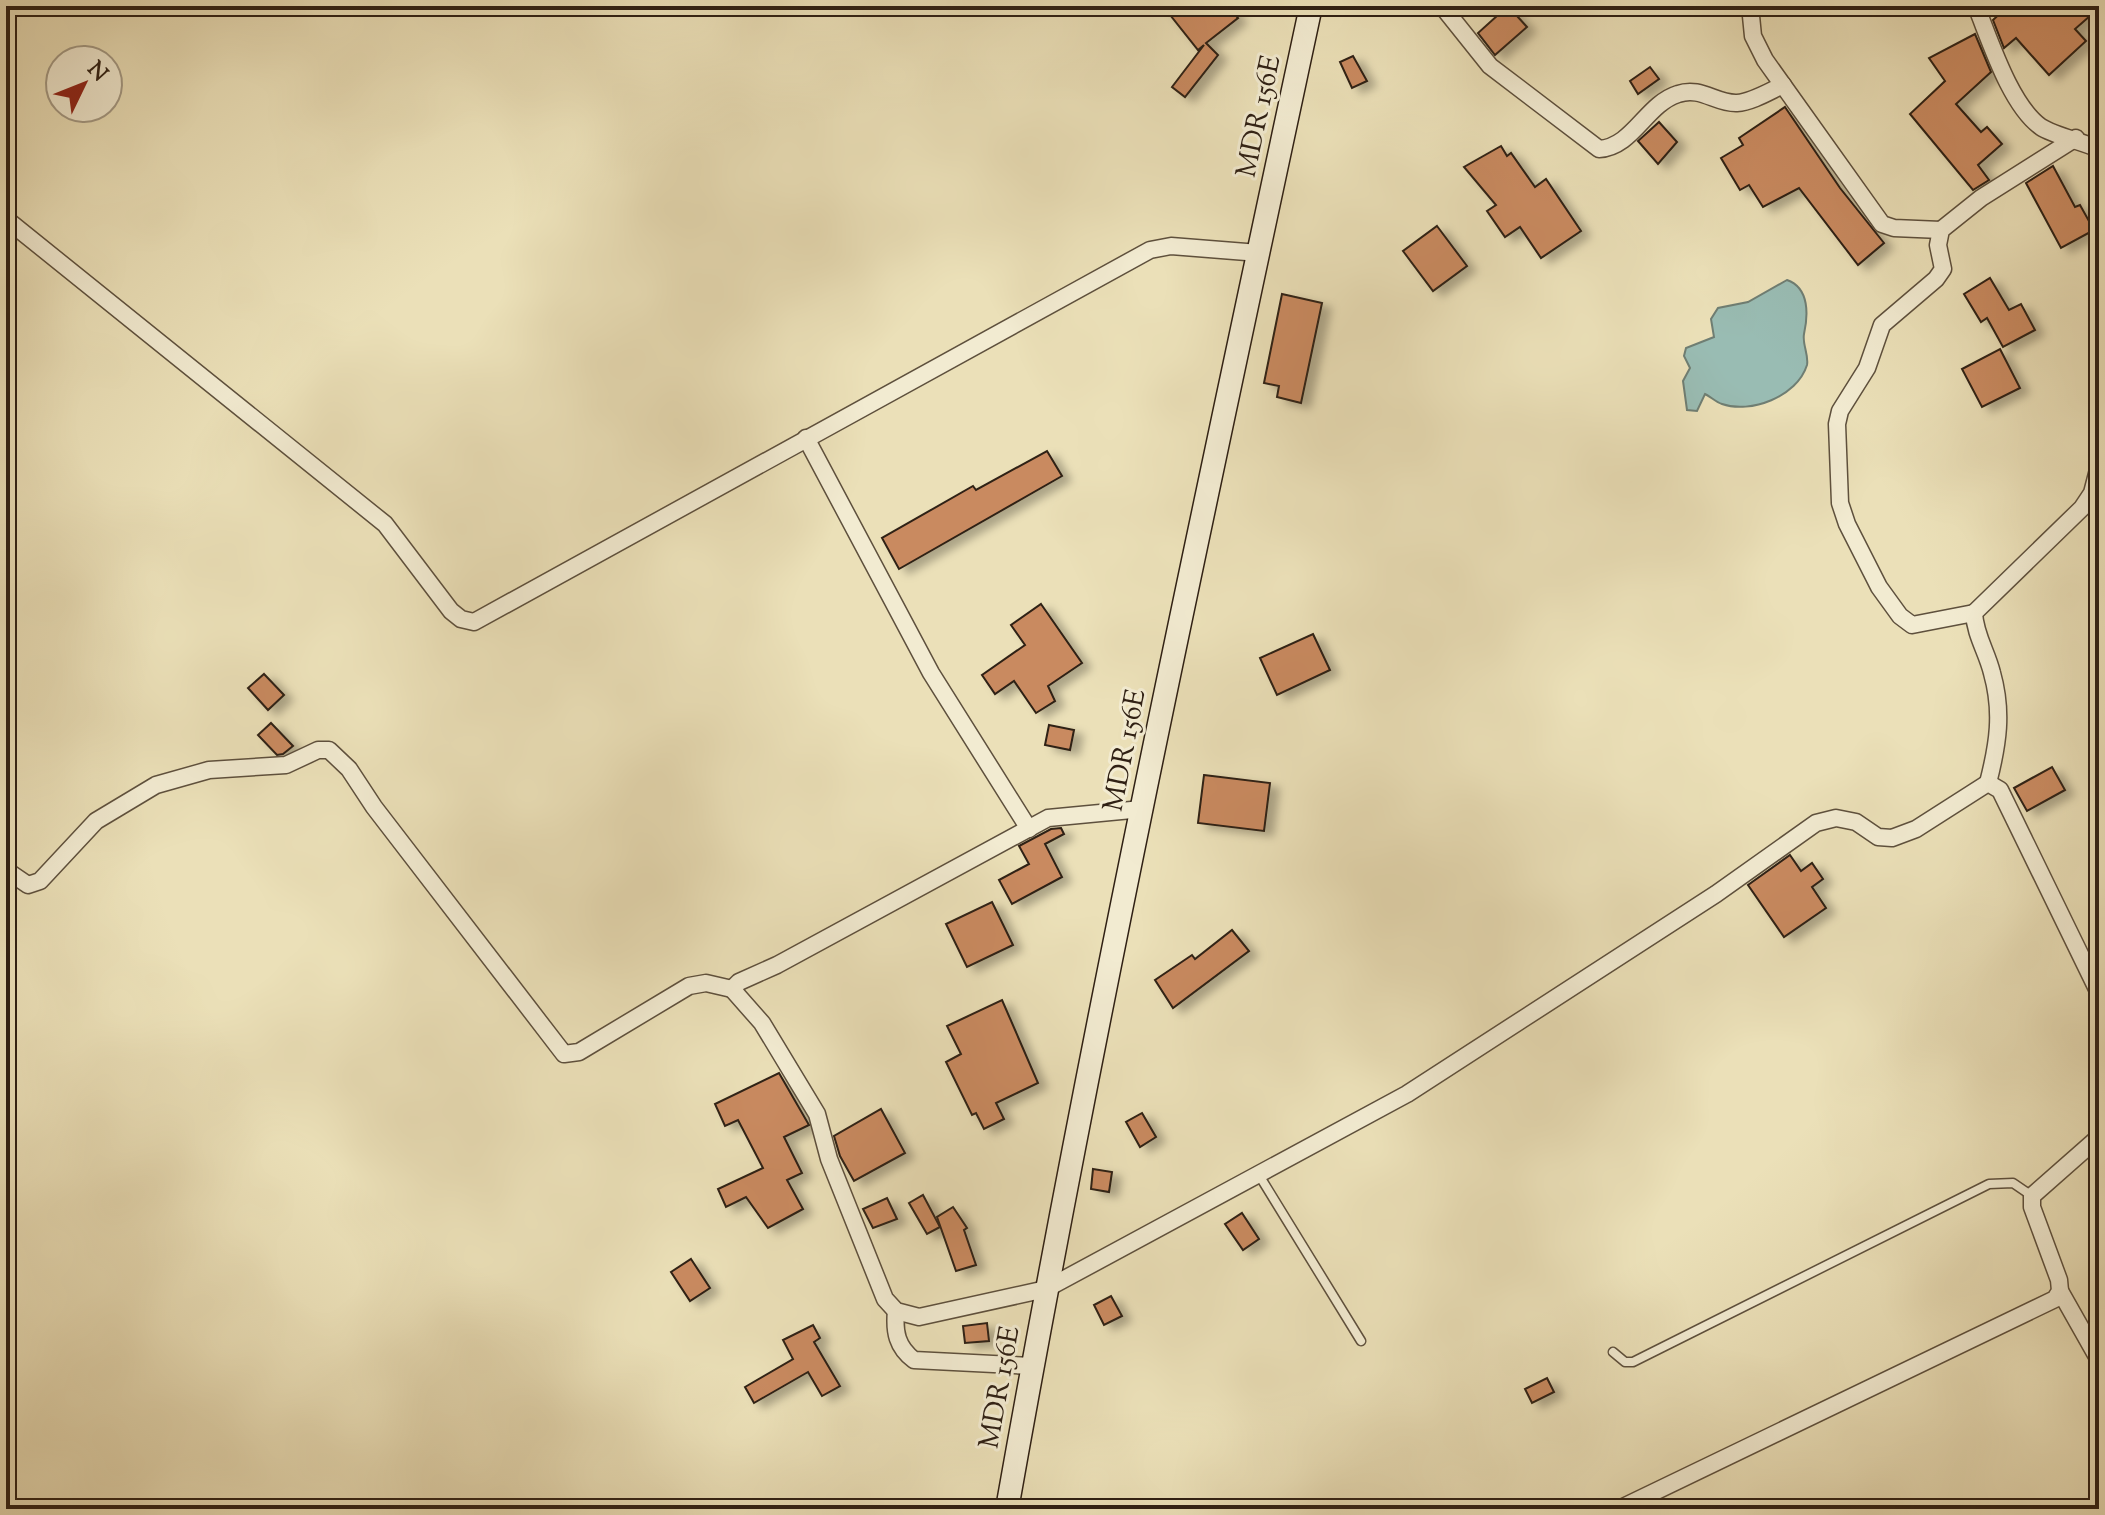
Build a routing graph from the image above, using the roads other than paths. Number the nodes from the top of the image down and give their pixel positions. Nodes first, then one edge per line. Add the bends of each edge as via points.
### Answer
1 (1311, 6) edge
2 (1442, 6) edge
3 (1750, 6) edge
4 (1976, 6) edge
5 (1783, 85) junction
6 (2076, 138) junction
7 (2099, 149) edge
8 (6, 219) edge
9 (1941, 230) junction
10 (1259, 253) junction
11 (806, 438) junction
12 (2099, 466) edge
13 (1974, 613) junction
14 (1988, 783) junction
15 (1142, 809) junction
16 (1029, 829) junction
17 (6, 870) edge
18 (732, 989) junction
19 (2099, 993) edge
20 (2099, 1137) edge
21 (1259, 1174) junction
22 (2032, 1196) junction
23 (1046, 1289) junction
24 (2060, 1291) junction
25 (896, 1311) junction
26 (1361, 1341) dead end
27 (1613, 1352) dead end
28 (2099, 1360) edge
29 (1032, 1366) junction
30 (1007, 1509) edge
31 (1619, 1509) edge

1 - 10 main road, MDR 156E
2 - 5 street via 1490,66 1599,149 1627,137 1677,94 1700,91 1739,103
3 - 5 street via 1753,36
4 - 6 street via 2003,71 2033,121
5 - 9 street via 1882,224
6 - 7 street
6 - 9 street
8 - 11 street via 385,524 461,619 474,622
9 - 13 street via 1943,269 1882,325 1867,368 1840,411 1840,503 1879,587 1900,616 1924,626
10 - 11 street via 1171,246 1150,250
10 - 15 main road, MDR 156E
11 - 16 street via 931,673
12 - 13 street via 2082,508
13 - 14 street via 2001,715
14 - 19 street via 2008,804
14 - 21 street via 1916,829 1892,838 1836,818 1816,823 1407,1094
15 - 16 street via 1059,816
15 - 23 main road, MDR 156E
16 - 18 street
17 - 18 street via 28,885 40,881 96,821 156,785 209,770 286,765 329,750 349,769 564,1054 590,1046 689,986 706,983
18 - 25 street via 762,1023 817,1114 829,1159 885,1299
20 - 22 street
21 - 23 street
21 - 26 lane
22 - 24 street
22 - 27 lane via 2013,1183 1989,1184 1633,1362
23 - 25 street via 919,1317
23 - 29 main road, MDR 156E
24 - 28 street
24 - 31 street via 2045,1304
25 - 29 street via 897,1338 914,1360
29 - 30 main road, MDR 156E

